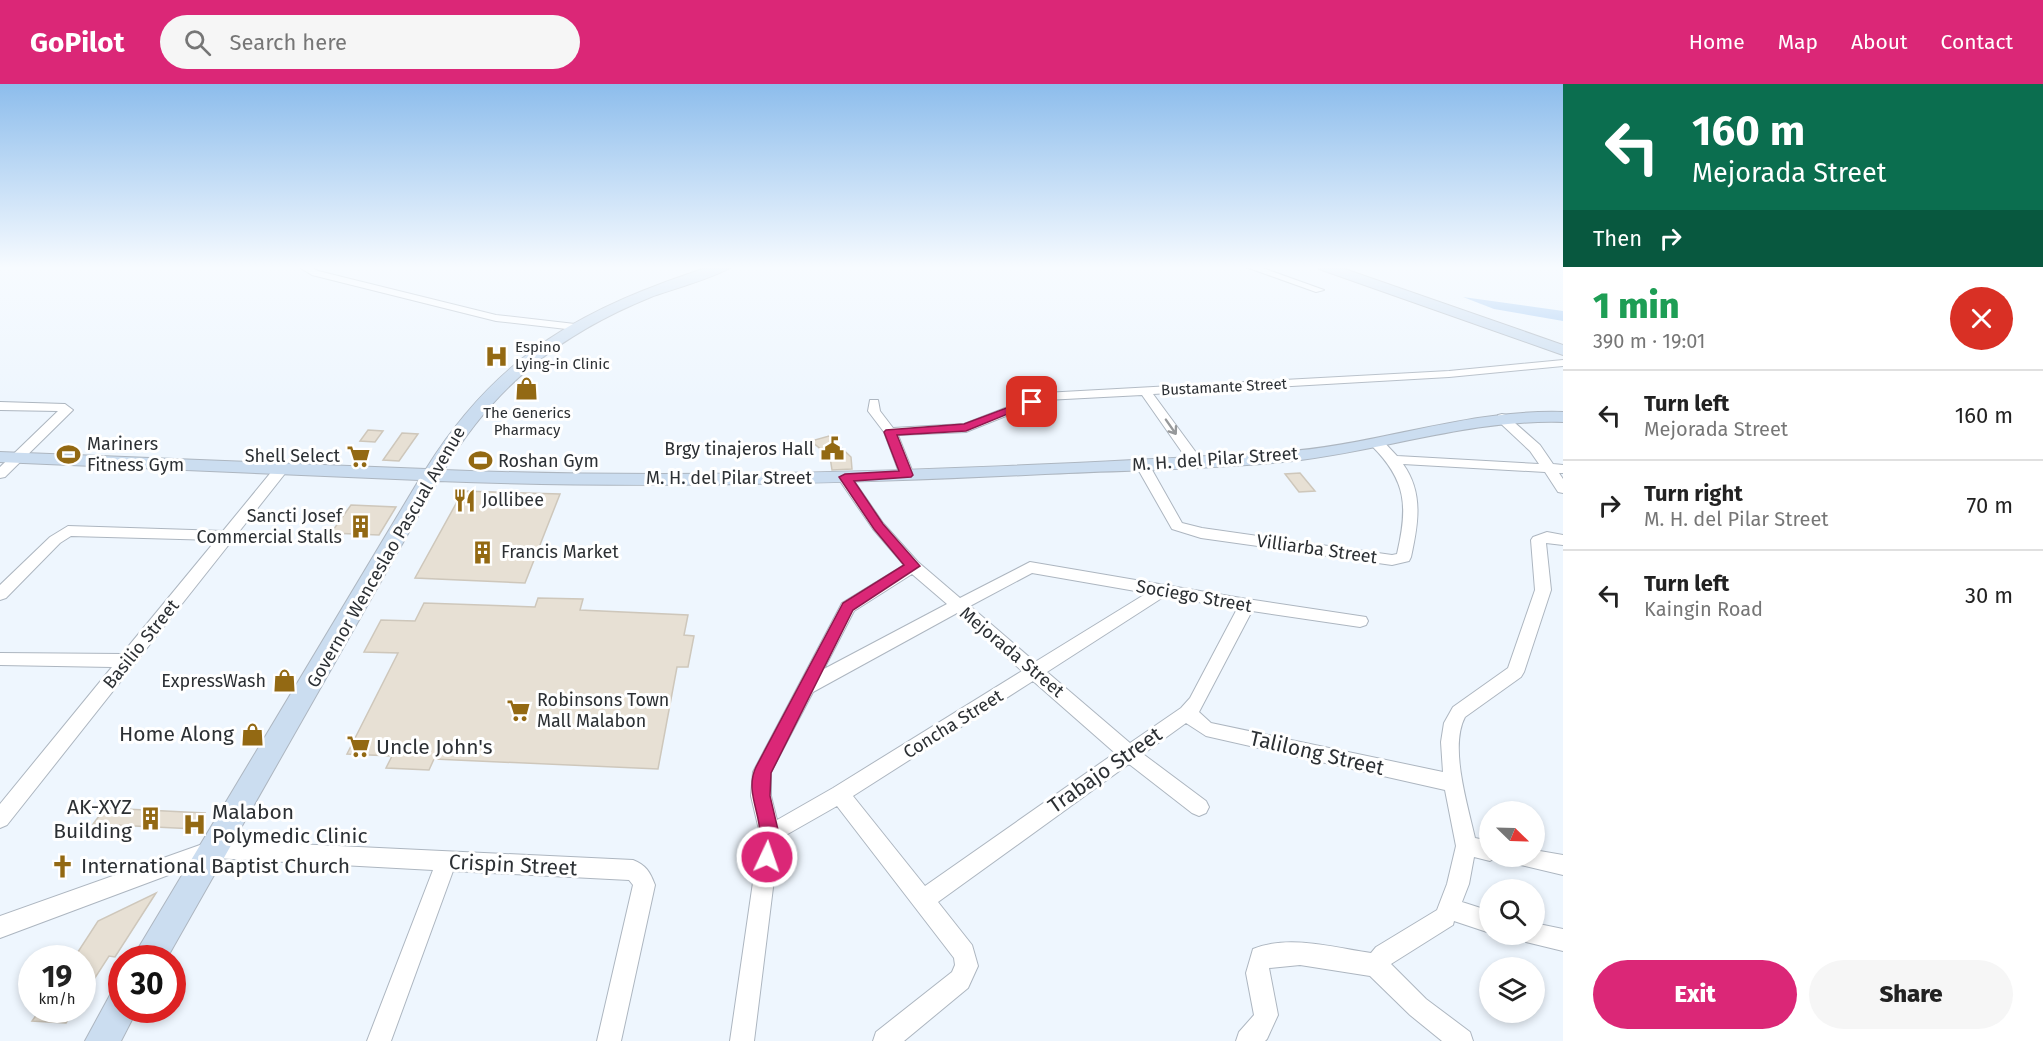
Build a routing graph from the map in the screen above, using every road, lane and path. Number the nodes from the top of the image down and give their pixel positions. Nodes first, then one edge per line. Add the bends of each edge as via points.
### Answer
1 (466, 311) edge
2 (609, 311) edge
3 (1451, 311) edge
4 (575, 327) junction
5 (1563, 350) edge
6 (1563, 363) edge
7 (1146, 391) junction
8 (874, 404) dead end
9 (0, 406) edge
10 (1563, 417) edge
11 (1502, 418) junction
12 (890, 432) junction
13 (1377, 443) junction
14 (0, 457) edge
15 (19, 458) junction
16 (1396, 460) junction
17 (1196, 462) junction
18 (1142, 464) junction
19 (282, 468) junction
20 (1557, 468) edge
21 (0, 474) edge
22 (433, 474) junction
23 (907, 475) junction
24 (845, 477) junction
25 (1563, 489) edge
26 (227, 536) junction
27 (1563, 540) edge
28 (913, 566) junction
29 (1163, 590) junction
30 (0, 594) edge
31 (956, 604) junction
32 (1247, 605) junction
33 (1360, 621) dead end
34 (0, 659) edge
35 (127, 661) junction
36 (1036, 672) junction
37 (806, 687) junction
38 (1187, 713) junction
39 (1128, 753) junction
40 (1453, 783) junction
41 (840, 794) junction
42 (1199, 807) dead end
43 (3, 812) edge
44 (770, 834) junction
45 (1466, 846) junction
46 (214, 849) junction
47 (1479, 849) edge
48 (1545, 861) edge
49 (446, 862) junction
50 (1563, 865) edge
51 (923, 900) junction
52 (1448, 908) junction
53 (1479, 918) edge
54 (0, 927) edge
55 (1545, 936) edge
56 (1563, 940) edge
57 (158, 945) edge
58 (1376, 965) junction
59 (113, 1023) edge
60 (1256, 1033) edge
61 (102, 1041) edge
62 (379, 1041) edge
63 (609, 1041) edge
64 (742, 1041) edge
65 (885, 1041) edge
66 (1461, 1041) edge

1 - 4 street
2 - 4 main road, Governor Wenceslao Pascual Avenue
3 - 5 main road
4 - 22 main road, Governor Wenceslao Pascual Avenue via 500,384 457,433
6 - 7 street, Bustamante Street via 1449,374
7 - 12 street, Bustamante Street via 1044,397 966,428
7 -> 17 street
8 - 12 street via 874,411
9 - 15 street via 67,410
10 - 11 main road, M. H. del Pilar Street
11 - 13 main road, M. H. del Pilar Street
11 - 20 street
12 - 23 street
13 - 16 street, Villiarba Street
13 - 17 main road, M. H. del Pilar Street via 1283,457
14 - 15 main road, M. H. del Pilar Street
15 - 19 main road, M. H. del Pilar Street
15 - 21 street
16 - 18 street, Villiarba Street via 1412,493 1404,557 1392,560 1201,533 1177,526
16 - 20 street
17 - 18 main road, M. H. del Pilar Street
18 - 23 main road, M. H. del Pilar Street
19 - 22 main road, M. H. del Pilar Street
19 - 26 street, Basilio Street
20 - 25 street
22 - 24 main road, M. H. del Pilar Street via 555,480
22 - 46 main road, Governor Wenceslao Pascual Avenue
23 - 24 main road, M. H. del Pilar Street
24 - 28 street, Mejorada Street via 878,526
26 - 30 street via 68,531
26 - 35 street, Basilio Street
27 - 40 street via 1538,540 1543,590 1515,672 1459,712 1453,723
28 - 31 street, Mejorada Street
28 - 37 street via 848,607
29 - 31 street, Sociego Street via 1030,567
29 - 32 street, Sociego Street
29 - 36 street, Concha Street
31 - 36 street, Mejorada Street
31 - 37 street
32 - 33 street, Sociego Street
32 - 38 street, Trabajo Street via 1196,703
34 - 35 street
35 - 43 street, Basilio Street
36 - 39 street, Mejorada Street
36 - 41 street, Concha Street
37 - 44 street via 762,772 761,796
38 - 39 street, Trabajo Street
38 - 40 street, Talilong Street via 1206,729
39 - 42 street, Mejorada Street
39 - 51 street, Trabajo Street
40 - 45 street
41 - 44 street, Concha Street
41 - 51 street
44 - 64 street
45 - 47 street
45 - 52 street
46 - 49 street, Crispin Street
46 - 54 street
46 - 57 main road, Governor Wenceslao Pascual Avenue
48 - 50 street
49 - 62 street
49 - 63 street, Crispin Street via 633,870 641,876 644,885
51 - 65 street via 964,953 967,966 960,980
52 - 53 street
52 - 58 street via 1445,917 1384,955
55 - 56 street
58 - 60 street via 1300,954 1261,957 1257,970 1266,1016
58 - 66 street via 1418,1007
59 - 61 main road

